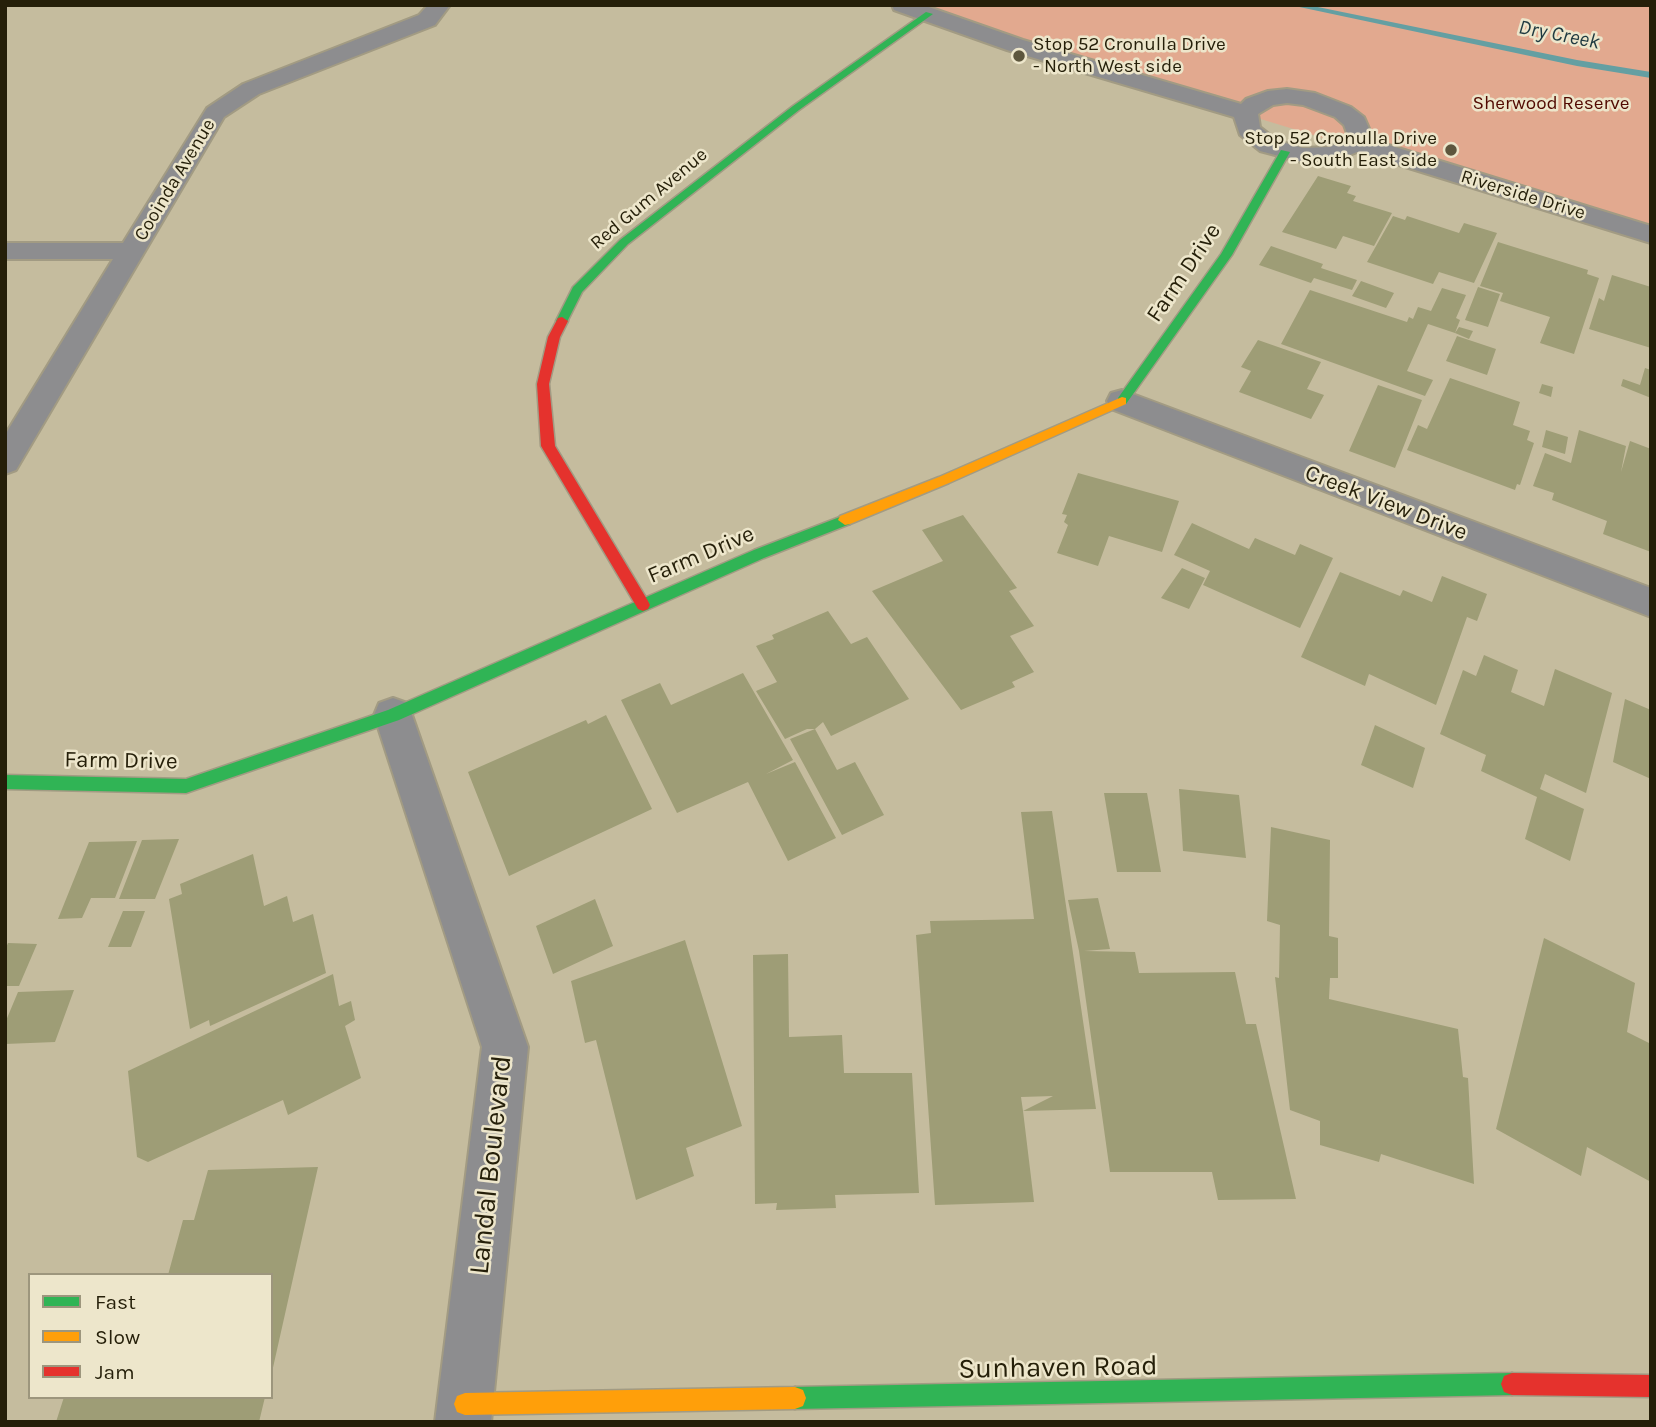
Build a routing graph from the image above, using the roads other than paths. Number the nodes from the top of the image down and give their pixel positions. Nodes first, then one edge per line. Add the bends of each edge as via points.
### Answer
1 (440, 5) edge
2 (902, 5) edge
3 (929, 14) junction
4 (1247, 113) junction
5 (1355, 143) junction
6 (1285, 152) junction
7 (1651, 235) edge
8 (5, 251) edge
9 (132, 251) junction
10 (1122, 401) junction
11 (5, 462) edge
12 (1651, 603) edge
13 (643, 604) junction
14 (393, 715) junction
15 (5, 782) edge
16 (1651, 1387) edge
17 (464, 1413) edge

1 - 9 street, Cooinda Avenue via 427,20 251,89 215,113
2 - 3 street
3 - 4 street via 1015,45
3 - 13 street, Red Gum Avenue via 796,108 624,242 577,290 554,337 543,384 548,446
4 - 5 street via 1268,98 1326,103 1354,122 1359,133
4 - 6 street via 1249,130
5 - 6 street via 1335,154
5 - 7 street, Riverside Drive
6 - 10 street, Farm Drive via 1226,255
8 - 9 street
9 - 11 street, Cooinda Avenue
10 - 12 street, Creek View Drive
10 - 13 street, Farm Drive
13 - 14 street, Farm Drive
14 - 15 street, Farm Drive via 186,786
14 - 17 street, Landal Boulevard via 505,1047
16 - 17 street, Sunhaven Road via 1529,1384

